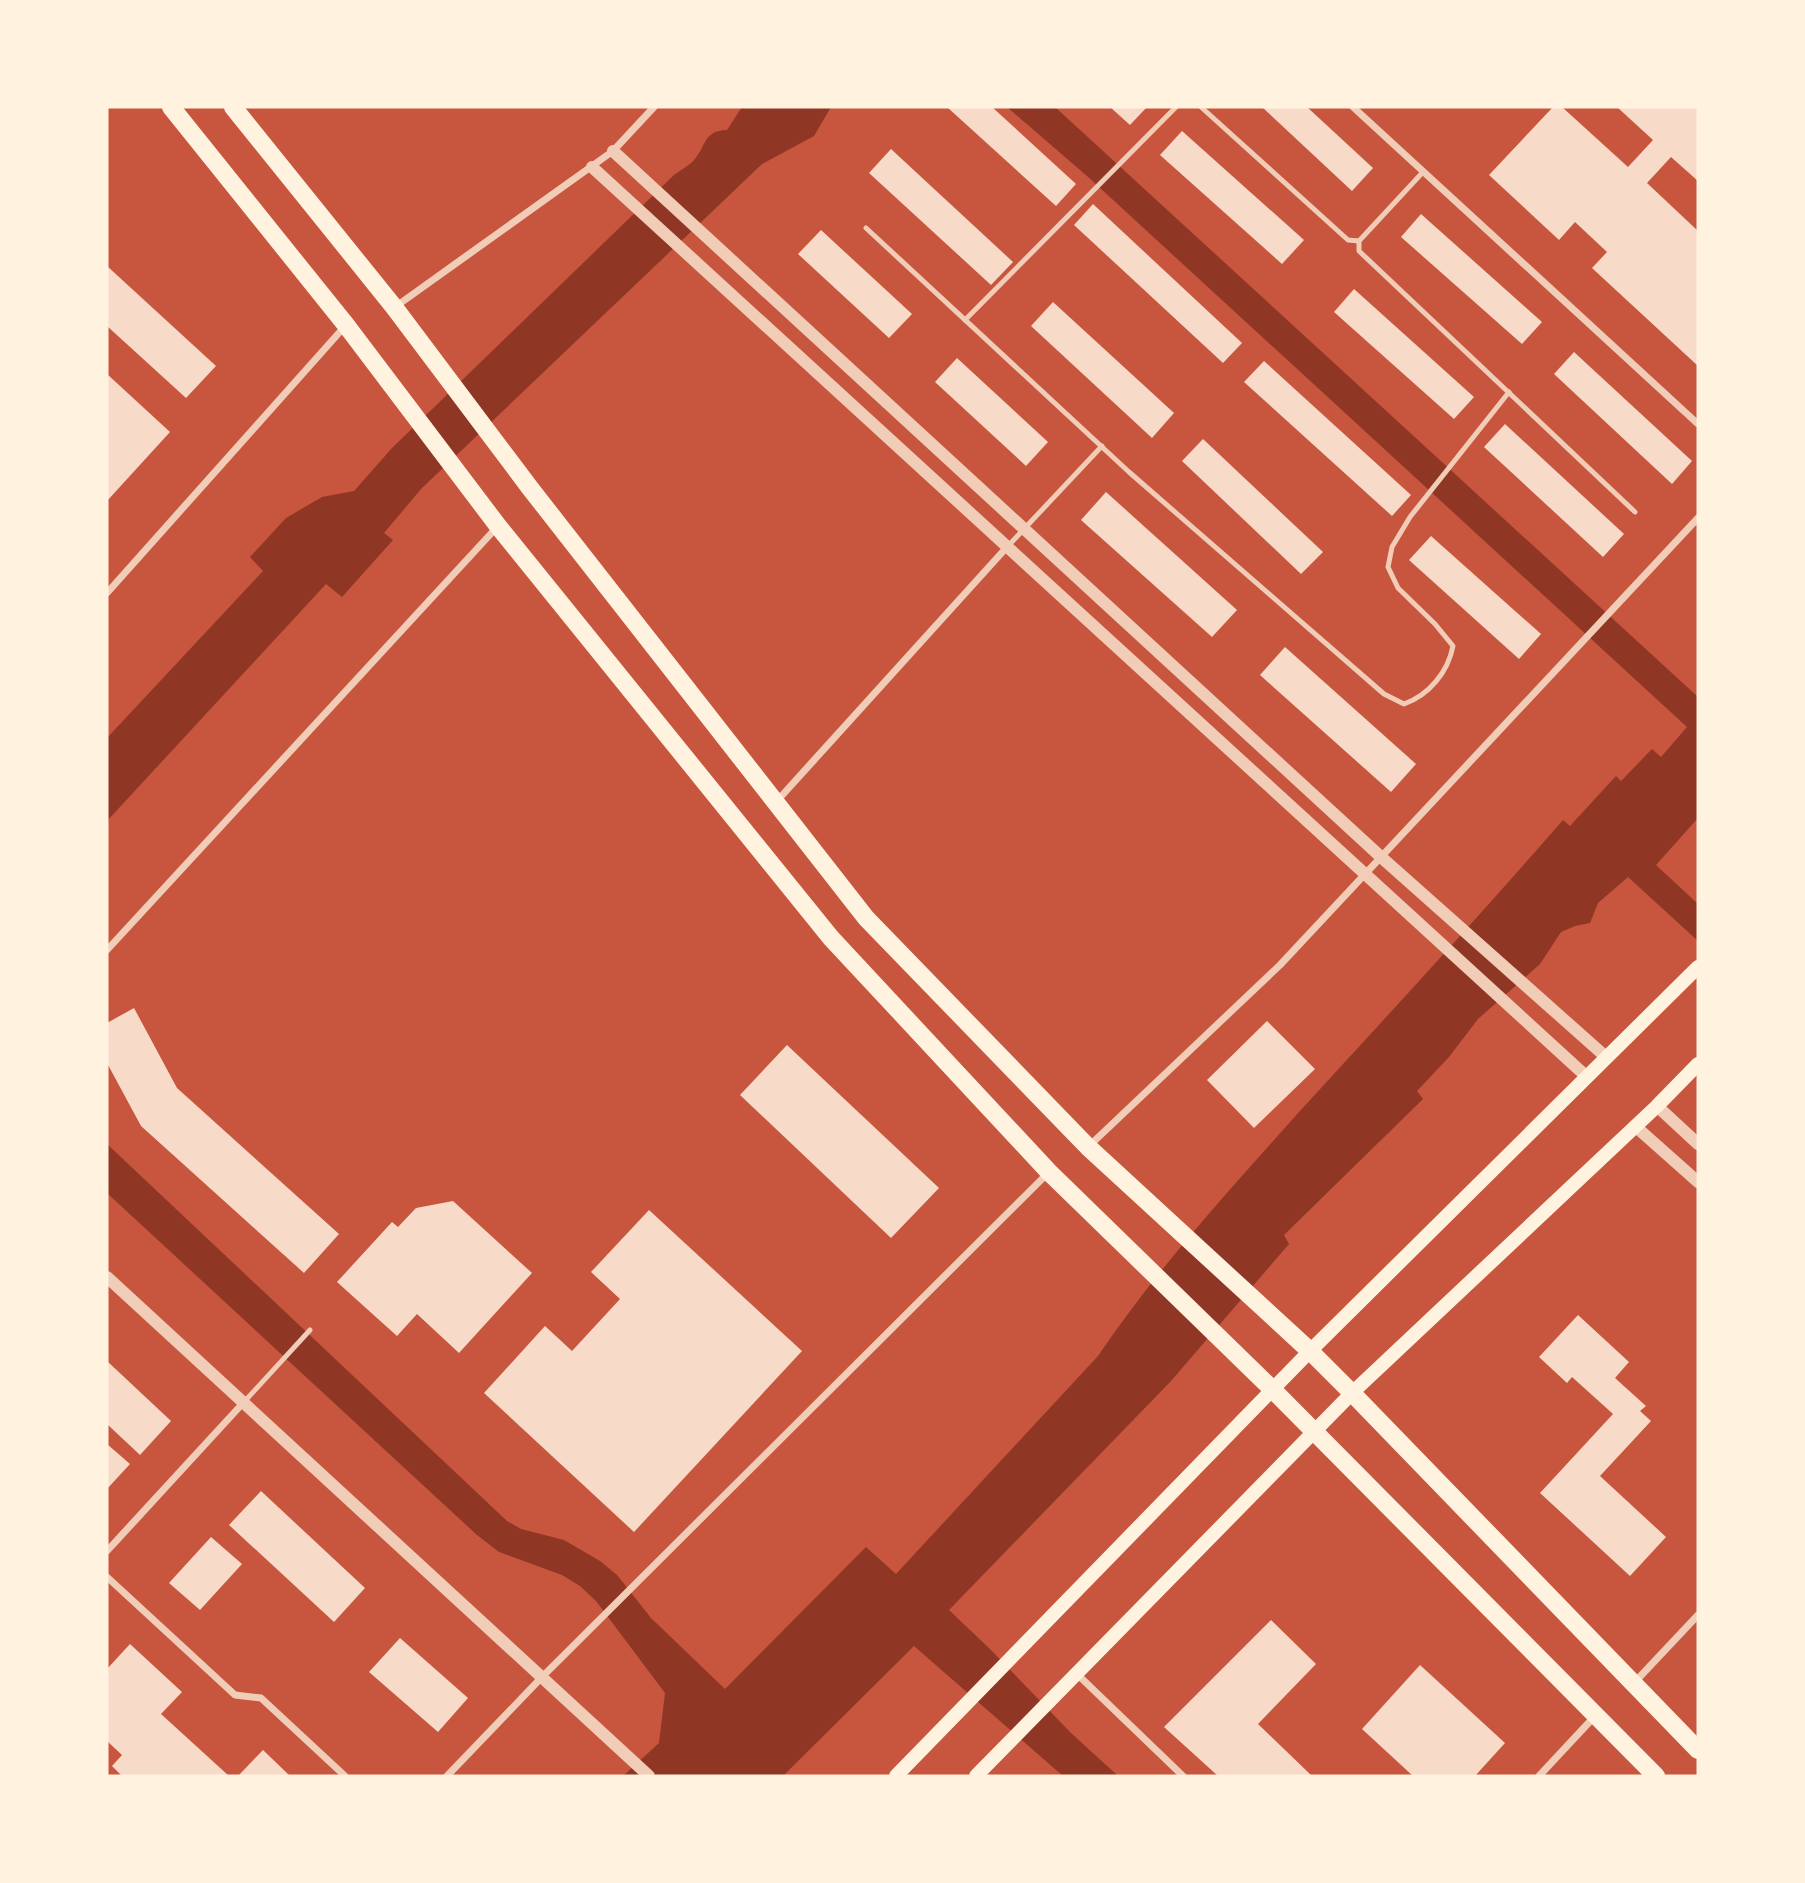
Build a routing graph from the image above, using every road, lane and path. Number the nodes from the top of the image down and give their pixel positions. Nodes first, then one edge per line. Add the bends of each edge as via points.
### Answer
1 (171, 107) edge
2 (233, 107) edge
3 (654, 107) edge
4 (1176, 107) edge
5 (1201, 107) edge
6 (1353, 107) edge
7 (613, 151) junction
8 (592, 167) junction
9 (1423, 172) junction
10 (866, 229) dead end
11 (1359, 241) junction
12 (394, 307) junction
13 (965, 320) junction
14 (346, 325) junction
15 (1509, 392) junction
16 (1698, 424) edge
17 (1102, 446) junction
18 (1635, 512) dead end
19 (1698, 518) edge
20 (498, 526) junction
21 (1024, 529) junction
22 (1007, 547) junction
23 (107, 593) edge
24 (777, 802) junction
25 (1381, 857) junction
26 (1365, 874) junction
27 (107, 950) edge
28 (1698, 967) edge
29 (1606, 1058) junction
30 (1698, 1064) edge
31 (1587, 1077) junction
32 (1657, 1106) junction
33 (1636, 1126) junction
34 (1698, 1144) edge
35 (1088, 1147) junction
36 (1049, 1172) junction
37 (1698, 1182) edge
38 (107, 1278) edge
39 (310, 1330) dead end
40 (1310, 1351) junction
41 (1272, 1389) junction
42 (1352, 1393) junction
43 (244, 1402) junction
44 (1313, 1434) junction
45 (107, 1551) edge
46 (107, 1577) edge
47 (1698, 1615) edge
48 (1077, 1674) junction
49 (542, 1677) junction
50 (1634, 1684) junction
51 (1595, 1715) junction
52 (1698, 1750) edge
53 (345, 1776) edge
54 (447, 1776) edge
55 (649, 1776) edge
56 (897, 1776) edge
57 (976, 1776) edge
58 (1183, 1776) edge
59 (1539, 1776) edge
60 (1656, 1776) edge

1 - 14 main road
2 - 12 main road
3 - 7 street
4 - 13 lane
5 - 11 lane via 1348,240
6 - 9 street
7 - 8 street
7 - 21 street
8 - 12 street
8 - 22 street
9 - 11 lane
9 - 16 street
10 - 13 lane
11 - 15 lane via 1359,251
12 - 24 main road
13 - 17 lane
14 - 20 main road
14 - 23 street
15 - 17 lane via 1410,517 1392,547 1388,567 1398,588 1453,646 1438,680 1416,700 1404,704 1384,694
15 - 18 lane
17 - 21 lane
19 - 25 street
20 - 27 street
20 - 36 main road via 831,938
21 - 22 lane
21 - 25 street
22 - 24 street
22 - 26 street
24 - 35 main road via 866,918
25 - 26 street
25 - 29 street
26 - 31 street
26 - 35 street via 1280,965
28 - 29 main road
29 - 31 main road
30 - 32 main road
31 - 40 main road
32 - 33 main road
32 - 34 street
33 - 37 street
33 - 42 main road
35 - 40 main road
36 - 41 main road
36 - 49 street
38 - 43 street
39 - 43 lane
40 - 41 main road
40 - 42 main road
41 - 44 main road
41 - 56 main road
42 - 44 main road
42 - 50 main road
43 - 45 street
43 - 49 street
44 - 48 main road
44 - 51 main road
46 - 53 street via 235,1695 261,1698
47 - 50 street
48 - 57 main road
48 - 58 street
49 - 54 street
49 - 55 street
50 - 52 main road
51 - 59 street
51 - 60 main road

